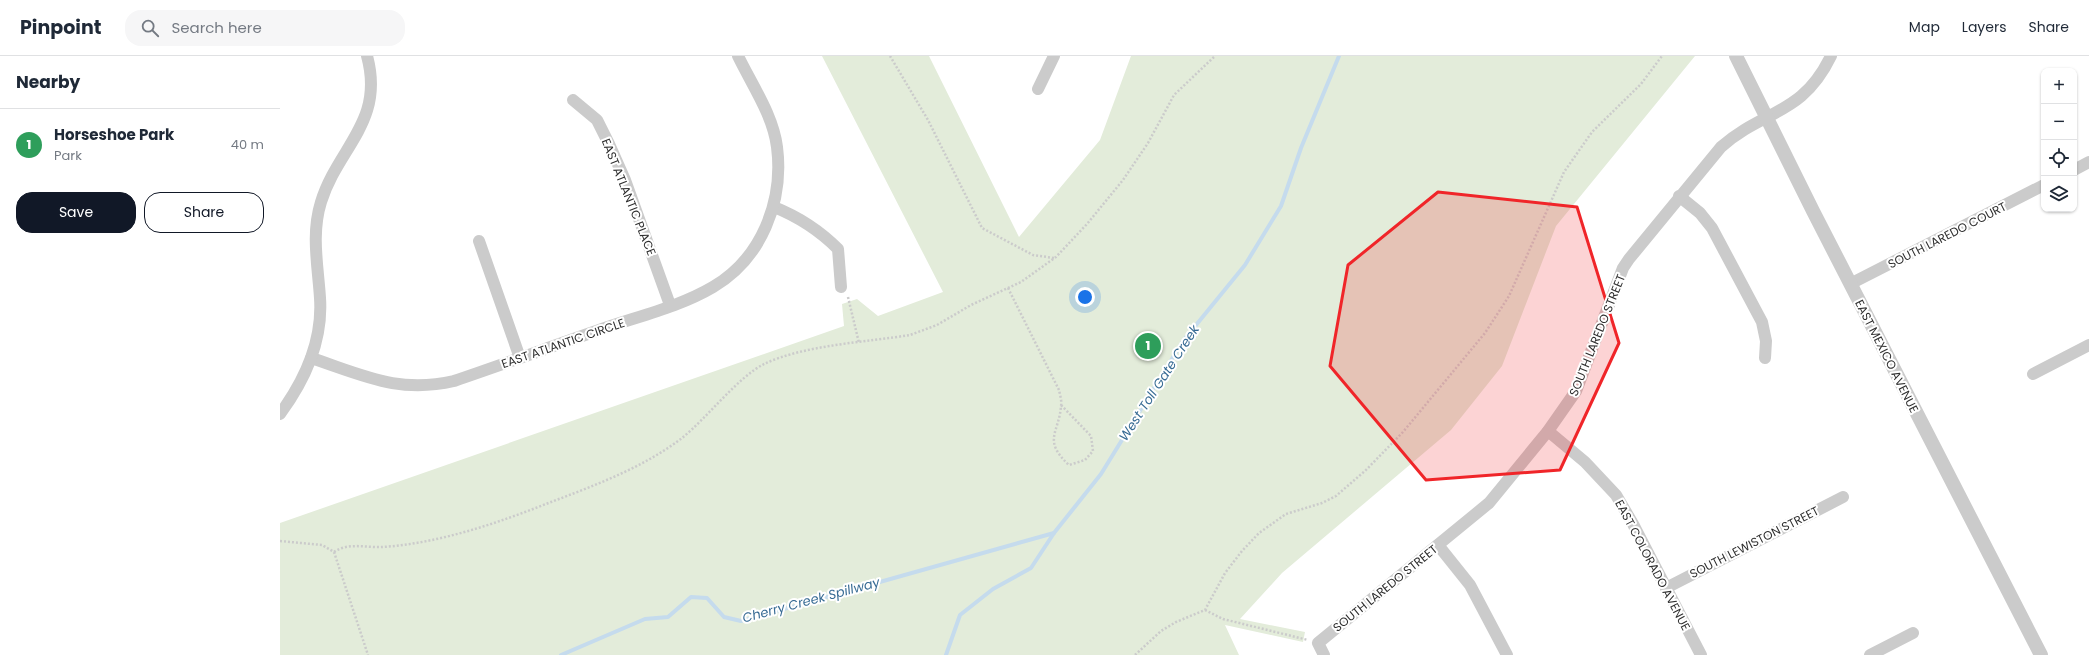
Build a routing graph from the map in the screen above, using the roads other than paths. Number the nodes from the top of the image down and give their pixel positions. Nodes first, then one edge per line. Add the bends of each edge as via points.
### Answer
1 (367, 56) edge
2 (738, 56) edge
3 (1054, 56) edge
4 (1736, 56) edge
5 (1831, 56) edge
6 (1038, 89) dead end
7 (572, 100) dead end
8 (1766, 118) junction
9 (2089, 162) edge
10 (2077, 168) edge
11 (2041, 187) edge
12 (1679, 196) junction
13 (774, 207) junction
14 (479, 241) dead end
15 (1850, 284) junction
16 (841, 287) road end
17 (670, 305) junction
18 (2089, 345) edge
19 (311, 358) junction
20 (520, 358) junction
21 (1765, 358) dead end
22 (2033, 374) dead end
23 (280, 414) edge
24 (1548, 431) junction
25 (1843, 497) dead end
26 (1438, 545) junction
27 (1666, 588) junction
28 (1913, 633) dead end
29 (1324, 655) edge
30 (1506, 655) edge
31 (1700, 655) edge
32 (1870, 655) edge
33 (2041, 655) edge

1 - 19 street via 372,82 368,111 327,187 318,215 316,252 320,307 317,339
2 - 13 street, EAST ATLANTIC CIRCLE via 767,113 776,141 779,168
3 - 6 street
4 - 8 street, EAST MEXICO AVENUE
5 - 8 street, SOUTH LAREDO STREET via 1818,81 1808,92 1791,105
7 - 17 street, EAST ATLANTIC PLACE via 597,120 609,144 640,218
8 - 12 street, SOUTH LAREDO STREET via 1721,146
8 - 15 street, EAST MEXICO AVENUE
9 - 10 street
11 - 15 street, SOUTH LAREDO COURT
12 - 21 street via 1700,213 1712,228 1762,322 1766,341
12 - 24 street, SOUTH LAREDO STREET via 1623,268 1576,391
13 - 16 street via 805,221 838,249
13 - 17 street, EAST ATLANTIC CIRCLE via 756,245 731,274 694,297
14 - 20 street
15 - 33 street, EAST MEXICO AVENUE
17 - 20 street, EAST ATLANTIC CIRCLE
18 - 22 street
19 - 20 street, EAST ATLANTIC CIRCLE via 386,383 420,387 454,381
19 - 23 street via 294,395
24 - 26 street, SOUTH LAREDO STREET via 1489,503
24 - 27 street, EAST COLORADO AVENUE via 1586,462 1616,495
25 - 27 street, SOUTH LEWISTON STREET
26 - 29 street, SOUTH LAREDO STREET via 1318,643
26 - 30 street via 1470,585
27 - 31 street, EAST COLORADO AVENUE
28 - 32 street

